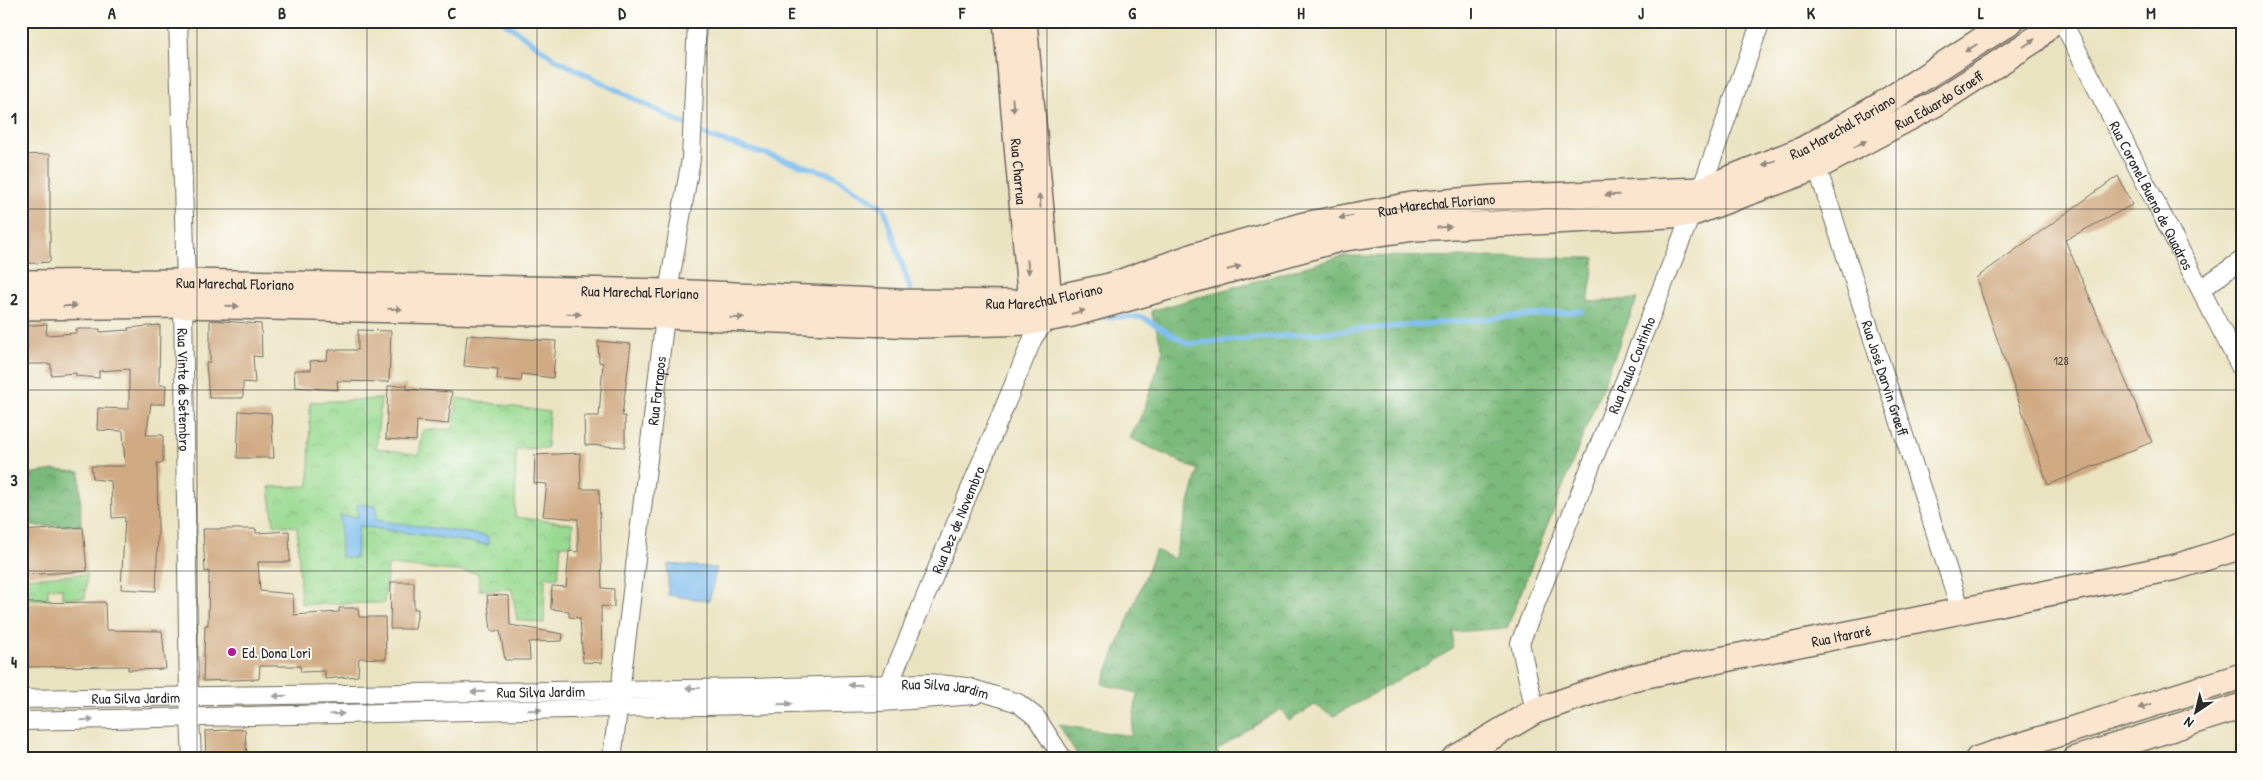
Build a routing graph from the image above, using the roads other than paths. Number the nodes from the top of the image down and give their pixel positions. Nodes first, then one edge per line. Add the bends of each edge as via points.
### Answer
1 (178, 21) edge
2 (697, 21) edge
3 (1006, 21) edge
4 (1024, 21) edge
5 (1761, 21) edge
6 (2011, 21) edge
7 (2053, 21) edge
8 (2062, 21) edge
9 (1020, 78) junction
10 (1811, 158) junction
11 (1701, 190) junction
12 (1690, 214) junction
13 (1414, 217) junction
14 (2242, 260) edge
15 (21, 283) edge
16 (2201, 289) junction
17 (185, 293) junction
18 (667, 304) junction
19 (21, 306) edge
20 (1038, 316) junction
21 (2242, 370) edge
22 (2242, 546) edge
23 (1961, 611) junction
24 (2242, 676) edge
25 (888, 684) junction
26 (620, 689) junction
27 (410, 694) junction
28 (990, 694) junction
29 (311, 695) junction
30 (751, 697) junction
31 (189, 698) junction
32 (21, 699) edge
33 (54, 699) junction
34 (883, 702) junction
35 (2242, 706) edge
36 (618, 709) junction
37 (1535, 711) junction
38 (410, 713) junction
39 (312, 715) junction
40 (191, 718) junction
41 (53, 720) junction
42 (21, 721) edge
43 (2095, 721) junction
44 (2107, 754) edge
45 (192, 759) edge
46 (612, 759) edge
47 (1062, 759) edge
48 (1454, 759) edge
49 (1978, 759) edge
50 (2076, 759) edge

1 - 17 street, Rua Vinte de Setembro
2 - 18 street, Rua Farrapos via 691,159
3 - 9 street, Rua Charrua
4 - 9 street, Rua Charrua
5 - 11 street, Rua Paulo Coutinho
6 -> 10 street, Rua Marechal Floriano via 1881,105
10 -> 7 street, Rua Eduardo Graeff via 1935,104 2034,40
8 - 16 street, Rua Coronel Bueno de Quadros
9 - 20 street, Rua Charrua
10 -> 11 street, Rua Marechal Floriano
10 - 12 street, Rua Marechal Floriano
10 - 23 street, Rua José Darvin Graeff
11 - 12 street, Rua Paulo Coutinho
11 -> 13 street, Rua Marechal Floriano via 1494,198
13 -> 12 street, Rua Marechal Floriano
12 - 37 street, Rua Paulo Coutinho via 1520,643
13 - 20 street, Rua Marechal Floriano
14 - 16 street
15 - 17 street, Rua Marechal Floriano
16 - 21 street, Rua Coronel Bueno de Quadros
17 - 18 street, Rua Marechal Floriano
19 -> 17 street, Rua Marechal Floriano
17 - 31 street, Rua Vinte de Setembro
18 - 20 street, Rua Marechal Floriano via 920,325
18 - 26 street, Rua Farrapos
20 - 25 street, Rua Dez de Novembro
22 - 23 street, Rua Itararé via 2176,567
23 - 37 street, Rua Itararé via 1632,678
24 -> 43 street
25 - 28 street, Rua Silva Jardim via 949,684
25 -> 30 street, Rua Silva Jardim
25 - 34 street, Rua Dez de Novembro
26 -> 27 street, Rua Silva Jardim
30 -> 26 street, Rua Silva Jardim
26 - 36 street, Rua Farrapos
27 - 29 street, Rua Silva Jardim
27 - 38 street
28 - 34 street, Rua Silva Jardim
28 - 47 street via 1018,703 1036,717
29 -> 31 street, Rua Silva Jardim
29 - 39 street
30 -> 34 street, Rua Silva Jardim
30 - 36 street, Rua Silva Jardim
31 - 33 street, Rua Silva Jardim
31 - 40 street, Rua Vinte de Setembro
32 - 33 street, Rua Silva Jardim
33 - 41 street
35 - 44 street
38 -> 36 street, Rua Silva Jardim
36 - 46 street, Rua Farrapos
37 - 48 street, Rua Itararé
39 -> 38 street, Rua Silva Jardim
39 - 40 street, Rua Silva Jardim
41 -> 40 street, Rua Silva Jardim
40 - 45 street, Rua Vinte de Setembro
41 - 42 street, Rua Silva Jardim
43 - 44 street
43 - 49 street
44 - 50 street

